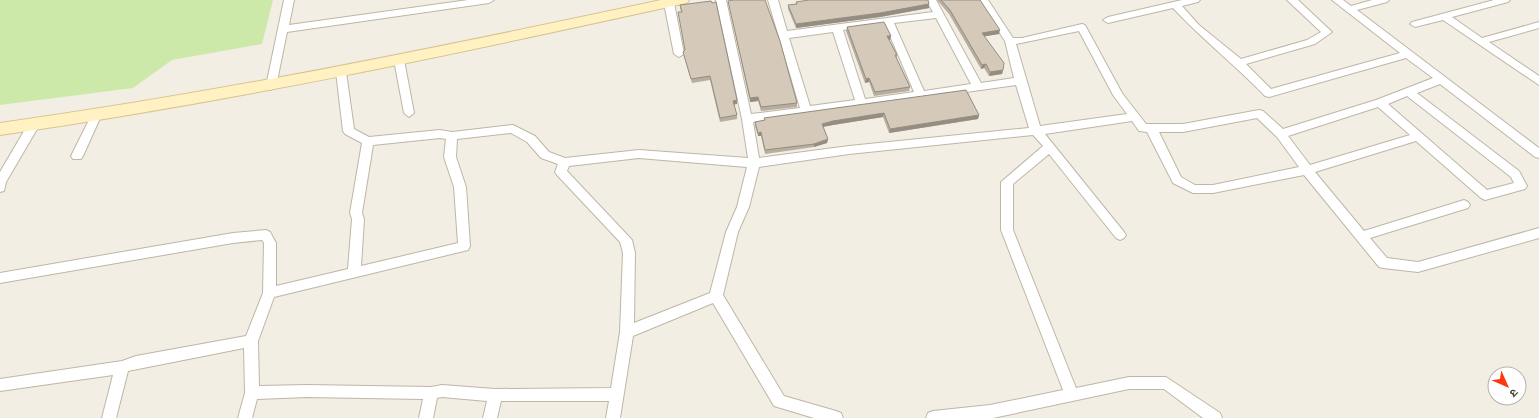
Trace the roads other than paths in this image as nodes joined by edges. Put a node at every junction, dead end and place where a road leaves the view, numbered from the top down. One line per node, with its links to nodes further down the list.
1 (289, 0): 24 (street)
2 (489, 0): 14 (street)
3 (637, 0): 34 (street)
4 (721, 0): 47 (street)
5 (773, 0): 25 (street)
6 (930, 0): 17 (street)
7 (983, 0): 26 (street)
8 (1195, 0): 15 (street)
9 (1292, 0): 31 (street)
10 (1337, 0): 16 (street)
11 (1384, 0): 16 (street)
12 (1505, 0): 18 (street)
13 (676, 1): 28 (street); 30 (street)
14 (425, 5): 24 (street)
15 (1176, 5): 19 (street); 31 (street)
16 (1349, 9): 29 (street)
17 (938, 14): 20 (street); 37 (street)
18 (1444, 16): 21 (street); 27 (street)
19 (1108, 20)
20 (888, 21): 23 (street); 39 (street)
21 (1415, 24)
22 (1539, 25): 27 (street)
23 (837, 28): 25 (street); 41 (street)
24 (283, 29): 34 (street)
25 (784, 35): 42 (street)
26 (1010, 41): 35 (street); 46 (street)
27 (1482, 41): 36 (street)
28 (679, 54)
29 (1408, 54): 31 (street); 33 (street)
30 (400, 60): 32 (street); 43 (street)
31 (1239, 63)
32 (341, 72): 34 (street); 55 (street)
33 (1441, 79): 38 (street); 57 (street)
34 (272, 80): 44 (street); 45 (street)
35 (1020, 81): 37 (street); 51 (street)
36 (1539, 81)
37 (978, 87): 39 (street)
38 (1408, 92): 40 (street); 54 (street)
39 (921, 95): 41 (street)
40 (1380, 102): 52 (street); 54 (street)
41 (861, 103): 42 (street)
42 (806, 111): 47 (street)
43 (409, 113)
44 (0, 116)
45 (96, 116): 48 (street); 58 (street)
46 (1135, 117): 49 (street); 51 (street)
47 (747, 119): 60 (street)
48 (34, 124): 50 (street); 62 (street)
49 (1151, 128): 52 (street); 61 (street)
50 (0, 129)
51 (1036, 131): 56 (street); 60 (street)
52 (1281, 134): 61 (street)
53 (452, 136): 55 (street); 59 (street); 67 (street)
54 (1417, 137): 61 (street)
55 (368, 141): 67 (street)
56 (1050, 147): 65 (street); 78 (street)
57 (1539, 154)
58 (77, 156)
59 (564, 162): 60 (street); 71 (street)
60 (754, 163): 70 (street)
61 (1307, 170): 66 (street)
62 (0, 188)
63 (1464, 205): 66 (street)
64 (1539, 233): 66 (street)
65 (1120, 235)
66 (1362, 236)
67 (354, 272): 69 (street)
68 (0, 278): 69 (street)
69 (269, 293): 72 (street)
70 (716, 296): 71 (street); 85 (street)
71 (627, 332): 77 (street)
72 (252, 341): 73 (street); 75 (street)
73 (122, 367): 74 (street); 80 (street)
74 (0, 385)
75 (252, 393): 76 (street); 81 (street)
76 (431, 393): 79 (street); 82 (street)
77 (617, 394): 79 (street); 84 (street)
78 (1072, 395): 86 (street); 87 (street)
79 (496, 396): 83 (street)
80 (109, 418)
81 (245, 418)
82 (426, 418)
83 (490, 418)
84 (613, 418)
85 (836, 418)
86 (933, 418)
87 (1215, 418)

